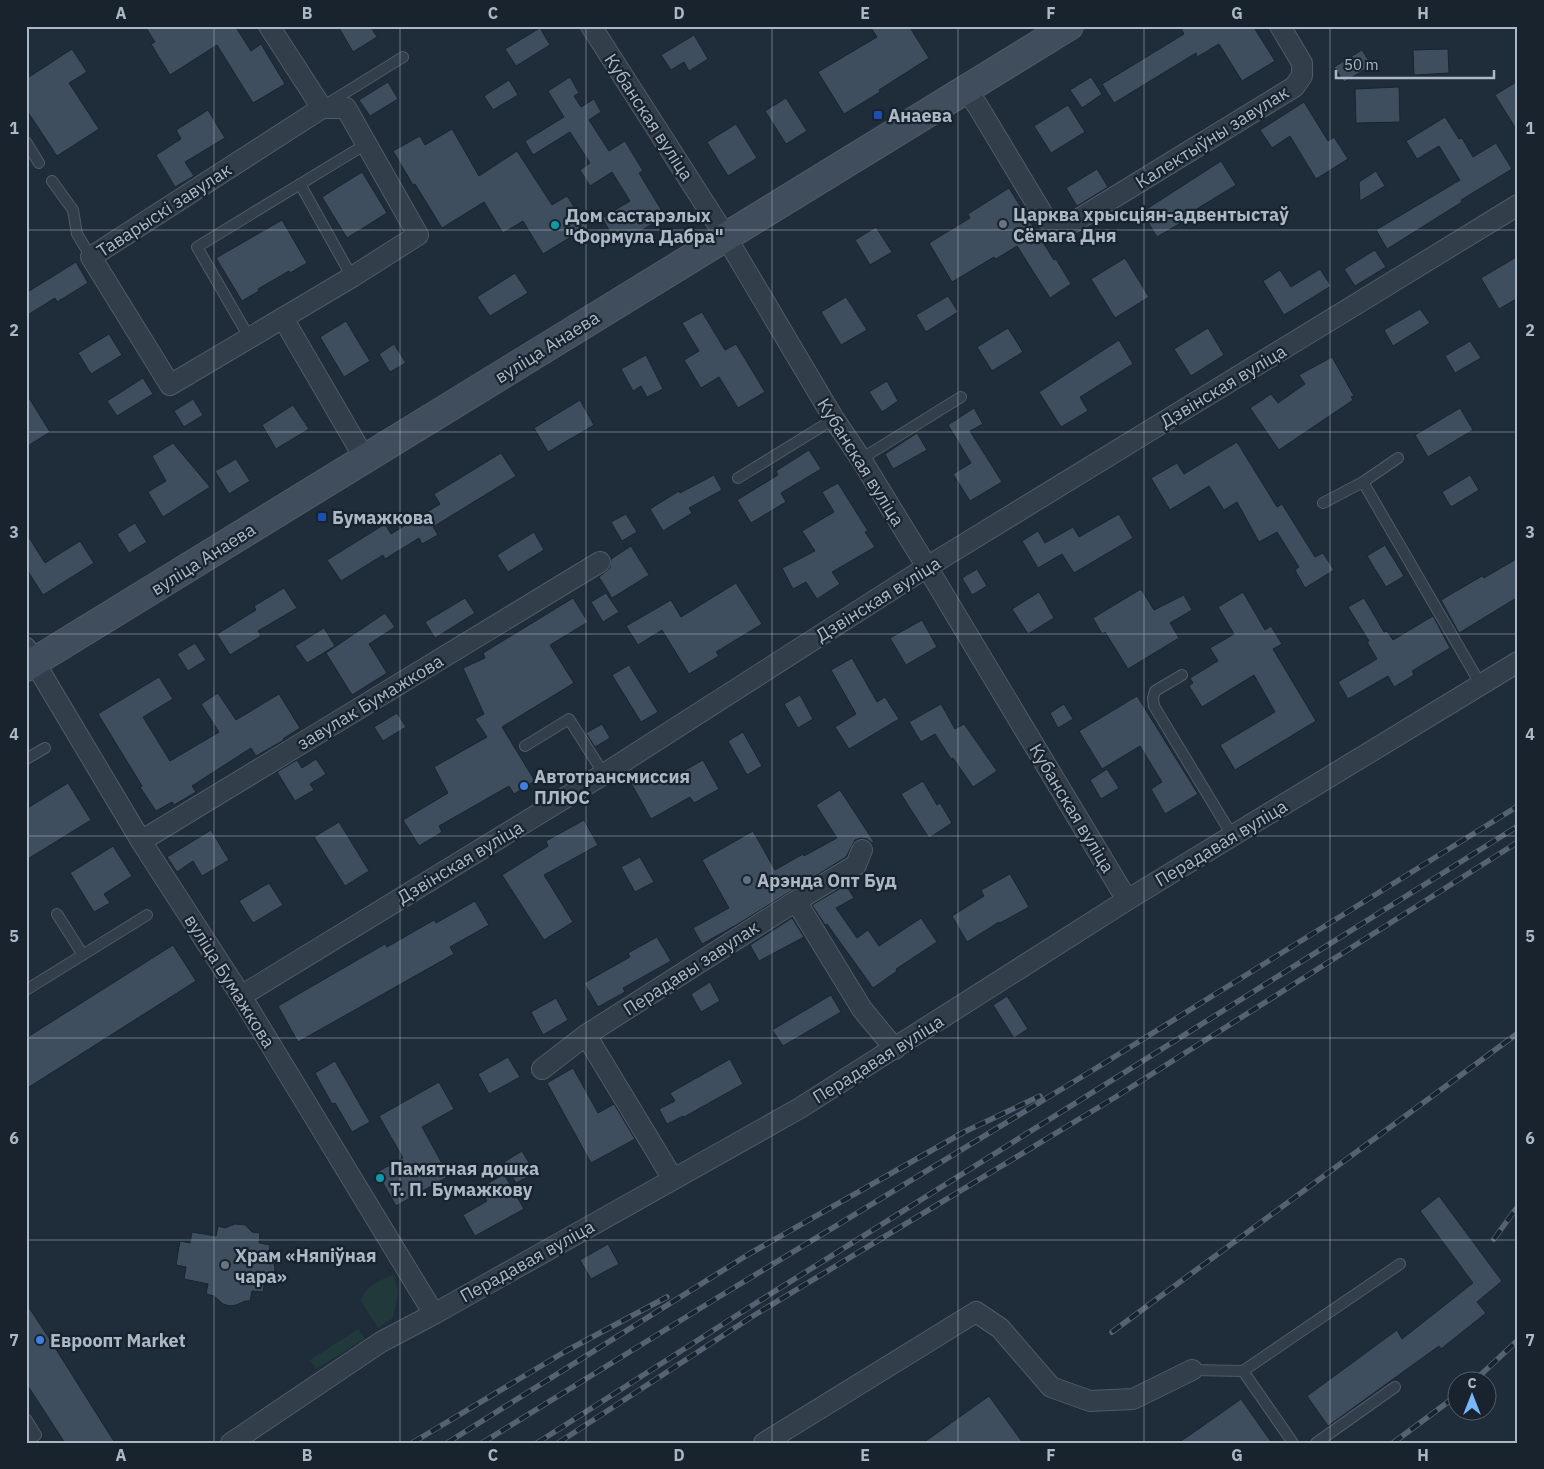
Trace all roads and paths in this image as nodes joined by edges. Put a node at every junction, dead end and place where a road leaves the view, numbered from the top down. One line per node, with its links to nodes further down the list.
1 (269, 26): 7 (street)
2 (591, 26): 14 (street, Кубанская вуліца)
3 (1069, 26): 6 (street, вуліца Анаева)
4 (1280, 26): 6 (street, Калектыўны завулак)
5 (403, 57): 7 (lane)
6 (966, 89): 14 (street, вуліца Анаева)
7 (322, 108): 9 (street, Таварыскі завулак); 15 (street, Таварыскі завулак)
8 (26, 142): 10 (lane)
9 (366, 144): 12 (lane); 16 (street, Таварыскі завулак)
10 (39, 163)
11 (52, 181): 15 (lane)
12 (300, 184): 16 (lane); 18 (lane)
13 (1518, 205): 28 (street, Дзвінская вуліца)
14 (726, 237): 20 (street, Кубанская вуліца); 22 (street, вуліца Анаева)
15 (91, 257): 18 (street, Таварыскі завулак)
16 (352, 277): 17 (street, Таварыскі завулак)
17 (283, 318): 18 (street, Таварыскі завулак); 22 (street)
18 (249, 338)
19 (960, 397): 23 (lane)
20 (834, 419): 23 (street, Кубанская вуліца); 24 (lane)
21 (1398, 458): 25 (lane)
22 (365, 459): 29 (street, вуліца Анаева)
23 (860, 459): 28 (street, Кубанская вуліца)
24 (738, 478)
25 (1363, 482): 26 (lane); 32 (lane)
26 (1323, 503)
27 (600, 562): 38 (street, завулак Бумажкова)
28 (927, 567): 36 (street, Дзвінская вуліца); 40 (street, Кубанская вуліца)
29 (29, 659): 38 (street, вуліца Бумажкова)
30 (1518, 662): 32 (street, Перадавая вуліца)
31 (1182, 675): 37 (lane)
32 (1481, 685): 37 (street, Перадавая вуліца)
33 (525, 746): 36 (lane)
34 (45, 748): 35 (lane)
35 (26, 759)
36 (604, 774): 46 (street, Дзвінская вуліца)
37 (1232, 835): 40 (street, Перадавая вуліца)
38 (141, 842): 46 (street, вуліца Бумажкова)
39 (862, 850): 41 (street, Перадавы завулак)
40 (1127, 900): 48 (street, Перадавая вуліца)
41 (796, 901): 47 (street, Перадавы завулак); 48 (street)
42 (57, 914): 44 (lane)
43 (147, 915): 44 (lane)
44 (83, 955): 45 (lane)
45 (26, 990)
46 (242, 996): 52 (street, вуліца Бумажкова)
47 (586, 1035): 49 (street, Перадавы завулак); 50 (street)
48 (895, 1048): 50 (street, Перадавая вуліца)
49 (542, 1069)
50 (673, 1179): 52 (street, Перадавая вуліца)
51 (1400, 1264): 54 (lane)
52 (434, 1314): 58 (street, Перадавая вуліца)
53 (1192, 1370): 54 (lane); 59 (street)
54 (1243, 1371): 60 (lane)
55 (1395, 1387): 61 (lane)
56 (26, 1419): 57 (lane)
57 (26, 1441)
58 (231, 1443)
59 (764, 1443)
60 (1293, 1443)
61 (1316, 1443)

